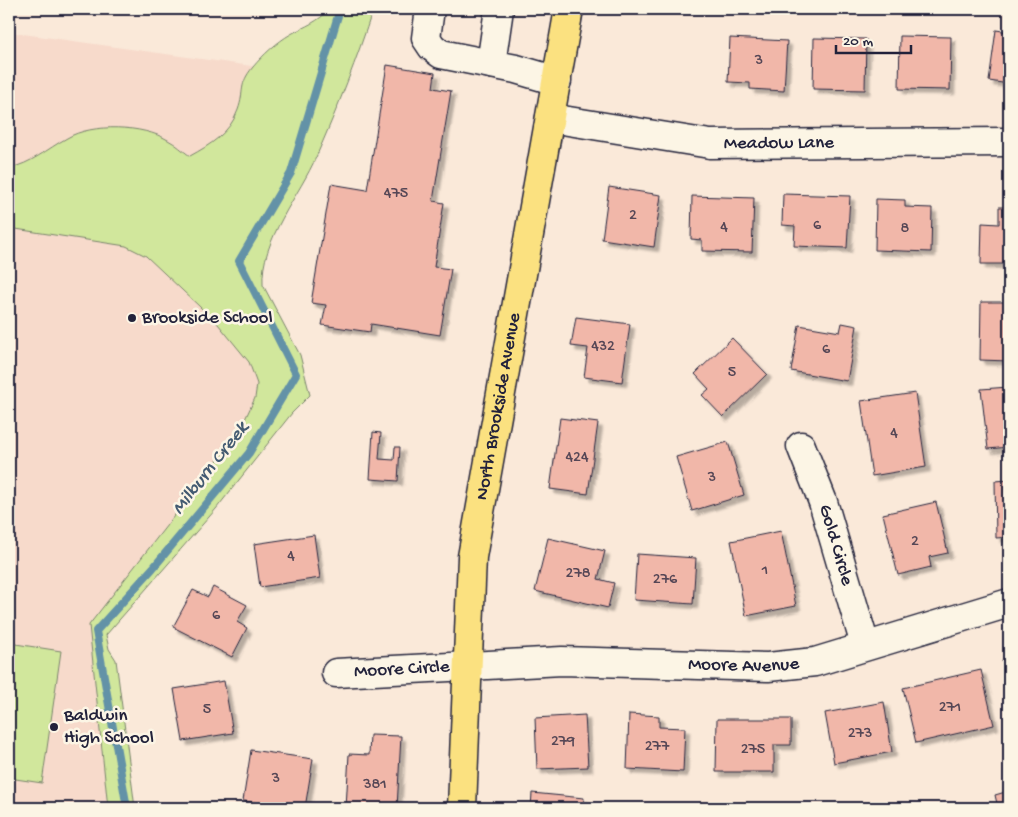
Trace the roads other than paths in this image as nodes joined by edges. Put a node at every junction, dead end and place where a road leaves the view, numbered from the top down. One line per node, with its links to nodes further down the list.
1 (430, 9): 4 (street)
2 (499, 9): 4 (street)
3 (569, 9): 5 (main road, North Brookside Avenue)
4 (490, 64): 5 (street)
5 (557, 80): 6 (main road, North Brookside Avenue)
6 (550, 118): 7 (street, Meadow Lane); 11 (main road, North Brookside Avenue)
7 (1009, 142)
8 (801, 446): 10 (street, Gold Circle)
9 (1009, 603): 10 (street, Moore Avenue)
10 (864, 646): 11 (street, Moore Avenue)
11 (468, 664): 12 (street, Moore Circle); 13 (main road, North Brookside Avenue)
12 (336, 673)
13 (462, 808)

